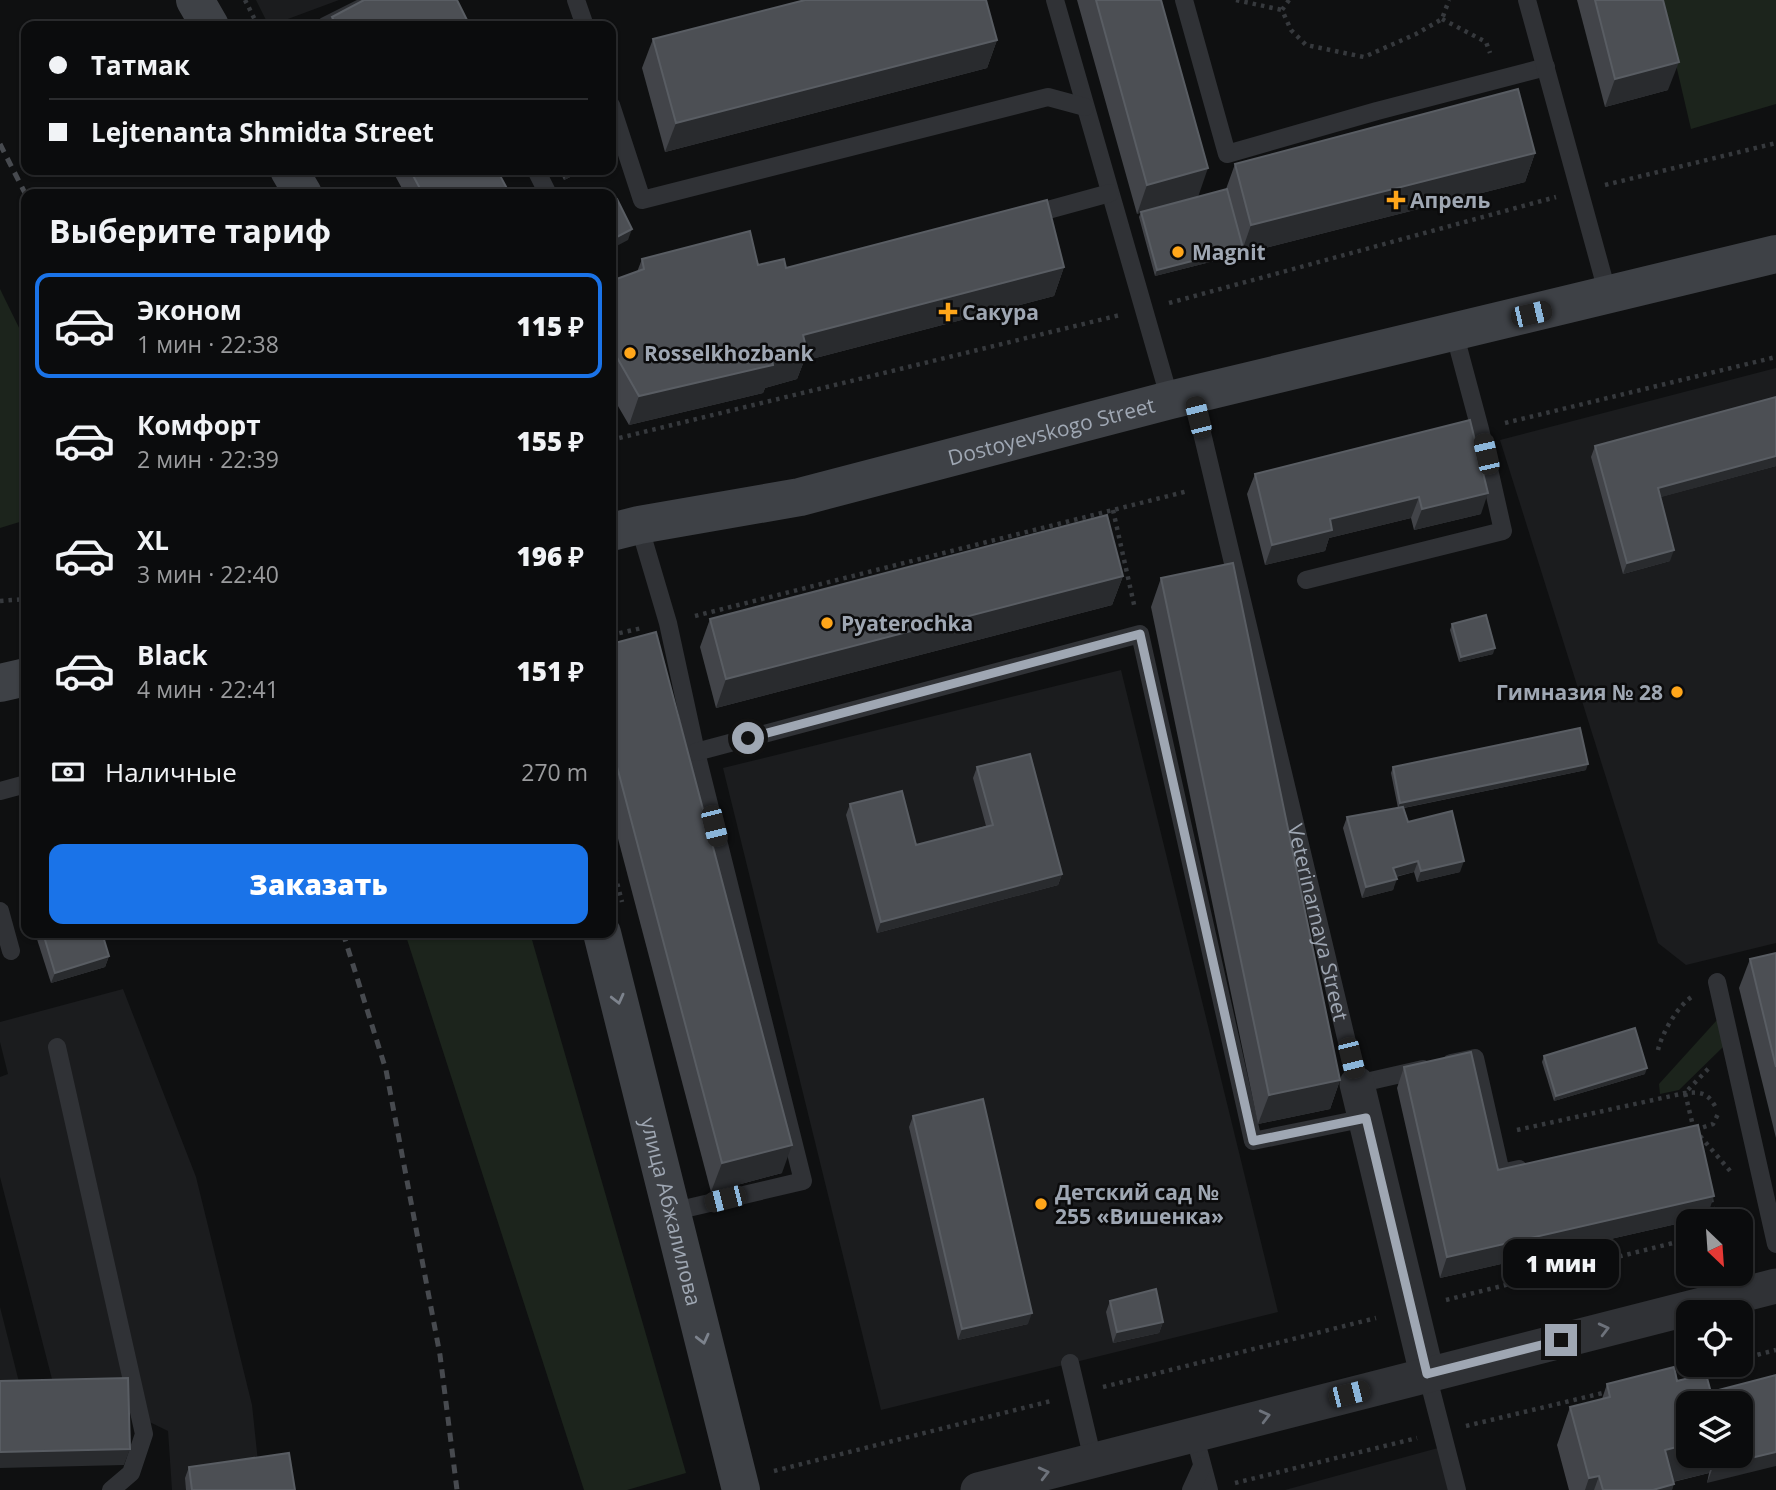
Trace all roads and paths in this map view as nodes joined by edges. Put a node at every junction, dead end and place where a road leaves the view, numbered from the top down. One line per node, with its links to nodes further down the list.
1 (195, 0): 13 (main road)
2 (245, 0): 14 (path)
3 (377, 0): 15 (lane)
4 (576, 0): 16 (lane)
5 (1055, 0): 19 (lane, Veterinarnaya Street)
6 (1184, 0): 18 (lane)
7 (1236, 0): 11 (path)
8 (1289, 0): 11 (path)
9 (1449, 0): 12 (path)
10 (1527, 0): 17 (lane)
11 (1283, 10): 12 (path)
12 (1442, 19): 18 (path)
13 (207, 21)
14 (256, 21)
15 (335, 21)
16 (583, 21)
17 (1546, 67): 18 (lane); 22 (lane)
18 (1499, 79)
19 (1085, 107): 20 (lane); 23 (lane, Veterinarnaya Street)
20 (616, 120)
21 (1776, 143): 22 (path)
22 (1580, 191): 26 (lane); 27 (path)
23 (1111, 193): 24 (lane); 27 (lane, Veterinarnaya Street)
24 (1002, 222)
25 (1776, 254): 26 (main road, Dostoyevskogo Street)
26 (1608, 295): 28 (main road, Dostoyevskogo Street)
27 (1144, 309): 29 (lane, Veterinarnaya Street); 30 (path)
28 (1454, 332): 29 (main road, Dostoyevskogo Street); 33 (lane)
29 (1182, 397): 32 (main road, Dostoyevskogo Street); 49 (lane, Veterinarnaya Street)
30 (616, 439)
31 (1113, 510): 36 (path)
32 (625, 528): 39 (lane)
33 (1306, 580)
34 (21, 599): 35 (path)
35 (0, 601)
36 (1140, 634): 39 (lane); 51 (lane)
37 (21, 678): 38 (main road)
38 (0, 683)
39 (696, 752): 58 (lane)
40 (21, 785): 41 (lane)
41 (0, 791)
42 (0, 911): 44 (lane)
43 (603, 938): 58 (main road, улица Абжалилова, one-way to 58)
44 (11, 951)
45 (1717, 982): 46 (lane); 48 (path)
46 (1731, 1045): 50 (path); 60 (lane)
47 (57, 1046): 71 (lane)
48 (1658, 1050)
49 (1357, 1084): 51 (street, Veterinarnaya Street); 53 (lane)
50 (1685, 1093): 52 (path); 52 (path); 53 (path)
51 (1366, 1118): 62 (street, Veterinarnaya Street)
52 (1695, 1130): 54 (path)
53 (1493, 1136): 55 (lane)
54 (1698, 1143)
55 (1540, 1164)
56 (1710, 1195): 57 (path)
57 (1713, 1209)
58 (671, 1212): 70 (main road, улица Абжалилова, one-way to 70)
59 (1676, 1241): 62 (path)
60 (1776, 1244)
61 (1776, 1286): 66 (street, one-way to 61)
62 (1411, 1309): 66 (street, Veterinarnaya Street); 67 (path)
63 (1776, 1350): 64 (path)
64 (1753, 1356)
65 (1070, 1363): 67 (lane)
66 (1427, 1374): 68 (street, one-way to 66); 75 (lane, Veterinarnaya Street)
67 (1077, 1394): 69 (lane); 70 (path)
68 (1198, 1450): 69 (street); 73 (lane); 74 (lane)
69 (1093, 1460): 72 (street, one-way to 69)
70 (754, 1481)
71 (111, 1490)
72 (978, 1490)
73 (1191, 1490)
74 (1209, 1490)
75 (1457, 1490)

